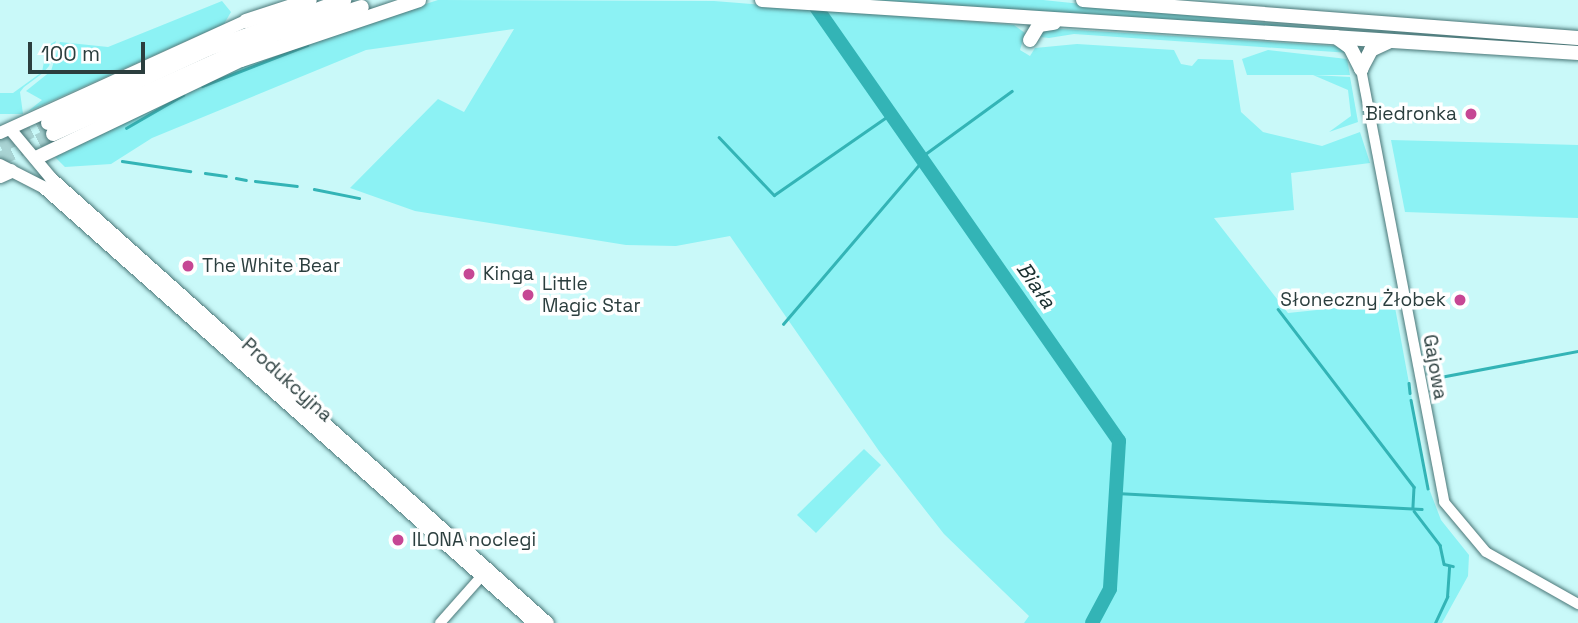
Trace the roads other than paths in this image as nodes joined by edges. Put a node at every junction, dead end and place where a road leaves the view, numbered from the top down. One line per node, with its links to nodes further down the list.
1 (310, 0): 9 (highway)
2 (344, 0): 3 (highway)
3 (388, 0)
4 (419, 0): 16 (highway)
5 (762, 0): 7 (highway)
6 (1083, 0): 11 (highway)
7 (999, 16): 8 (highway); 8 (highway)
8 (1070, 20): 10 (highway)
9 (246, 21): 15 (main road)
10 (1334, 37): 12 (highway); 14 (highway)
11 (1578, 38)
12 (1393, 40): 13 (highway); 14 (highway)
13 (1578, 52)
14 (1361, 69): 20 (street, Gajowa)
15 (3, 129): 16 (main road, Produkcyjna)
16 (36, 158): 17 (main road); 18 (main road, Produkcyjna)
17 (4, 171): 18 (main road, Produkcyjna)
18 (155, 280): 19 (main road, Produkcyjna)
19 (483, 574): 21 (street); 22 (main road, Produkcyjna); 23 (main road, Produkcyjna)
20 (1578, 604)
21 (440, 623)
22 (534, 623)
23 (548, 623)

